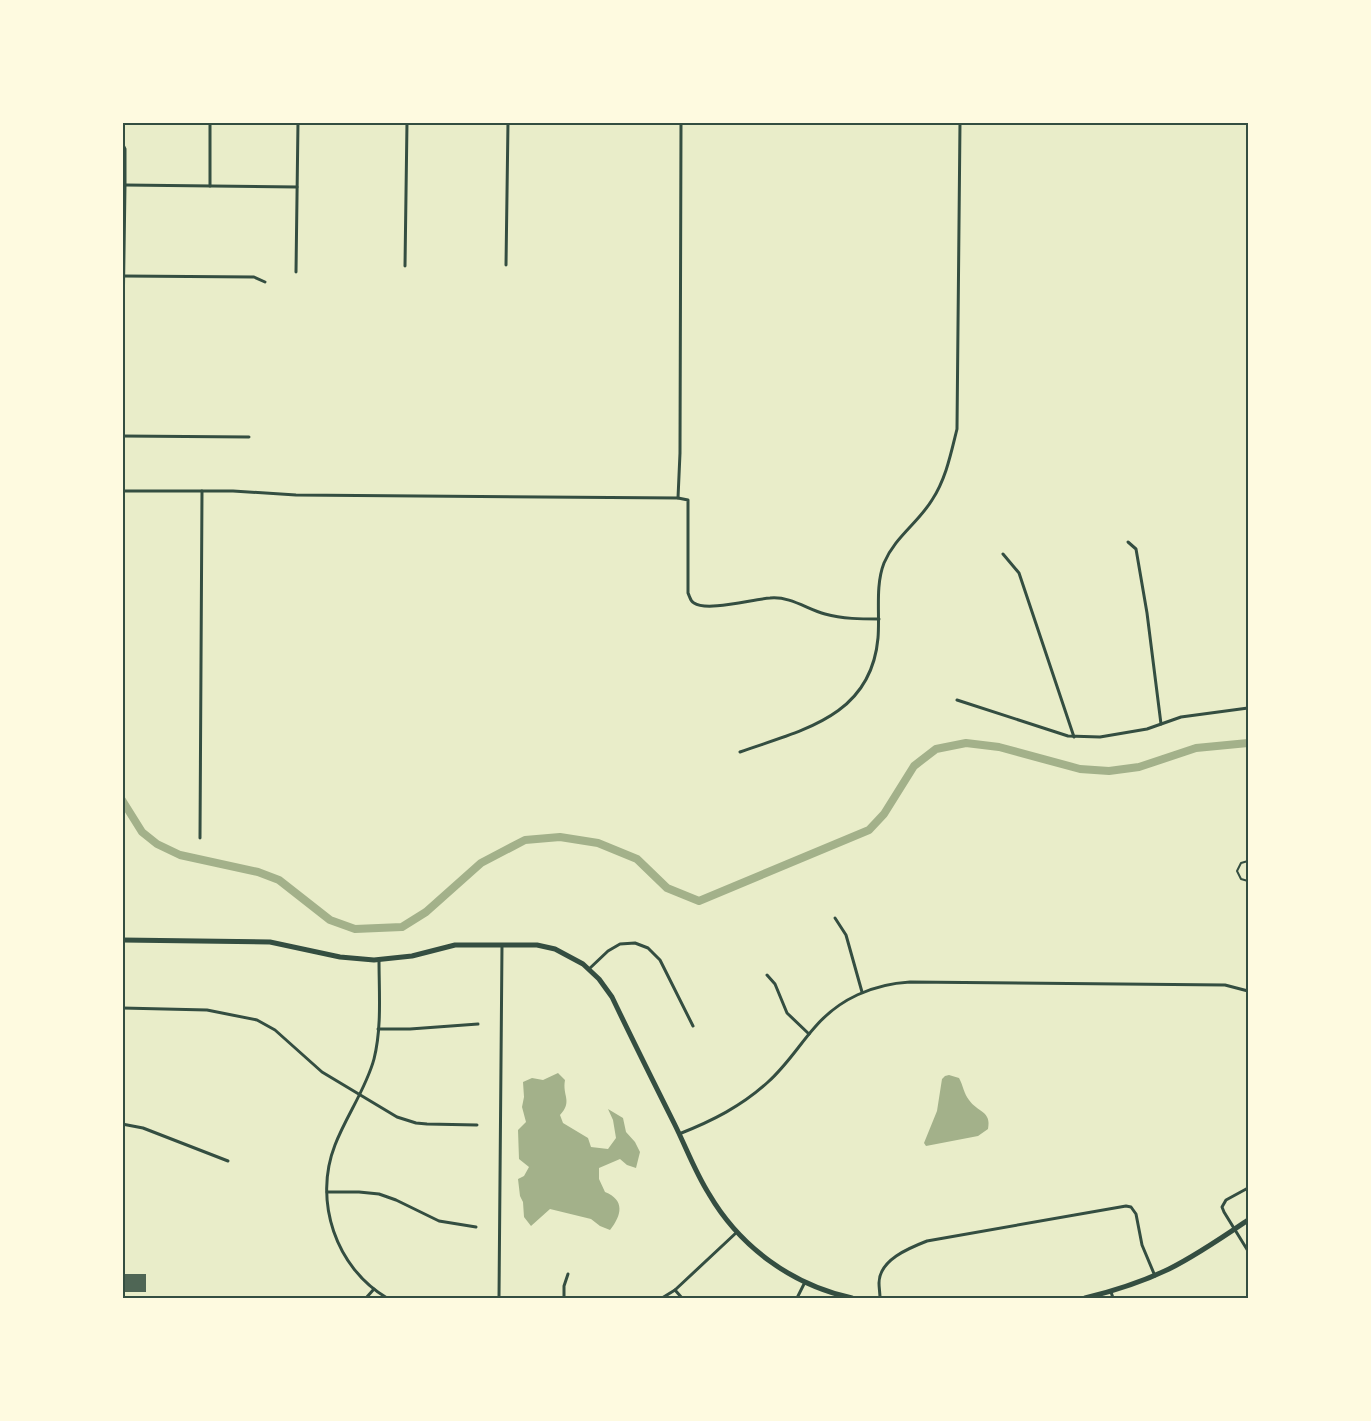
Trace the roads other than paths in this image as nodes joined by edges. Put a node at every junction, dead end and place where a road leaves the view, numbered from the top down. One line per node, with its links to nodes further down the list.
1 (210, 122): 9 (street)
2 (298, 122): 10 (street)
3 (407, 122): 12 (street)
4 (508, 122): 11 (street)
5 (681, 122): 21 (street)
6 (960, 122): 26 (street)
7 (122, 142): 8 (street)
8 (125, 184): 9 (street); 14 (street)
9 (210, 186): 10 (street)
10 (297, 187): 13 (street)
11 (506, 265)
12 (405, 266)
13 (296, 272)
14 (124, 276): 15 (street); 16 (street)
15 (265, 282)
16 (122, 386)
17 (122, 436): 18 (street)
18 (249, 437)
19 (122, 491): 20 (street)
20 (202, 491): 21 (street); 32 (street)
21 (678, 498): 26 (street)
22 (124, 537): 25 (street)
23 (1128, 542): 29 (street)
24 (1003, 554): 30 (street)
25 (122, 563)
26 (879, 619): 31 (street)
27 (957, 700): 30 (street)
28 (1248, 708): 29 (street)
29 (1161, 724): 30 (street)
30 (1074, 736)
31 (740, 752)
32 (200, 838)
33 (1248, 861): 34 (lane)
34 (1248, 881)
35 (835, 918): 42 (street)
36 (122, 940): 38 (main road)
37 (502, 944): 38 (main road); 39 (main road); 68 (street)
38 (379, 960): 46 (street)
39 (589, 969): 45 (street); 51 (main road)
40 (768, 975): 47 (street)
41 (1248, 991): 42 (street)
42 (862, 992): 47 (street)
43 (122, 1008): 48 (street)
44 (478, 1024): 46 (street)
45 (694, 1026)
46 (378, 1029): 48 (street)
47 (809, 1034): 51 (street)
48 (360, 1095): 50 (street); 54 (street)
49 (122, 1124): 52 (street)
50 (477, 1125)
51 (679, 1134): 58 (main road)
52 (228, 1161)
53 (1248, 1188): 57 (street)
54 (327, 1192): 56 (street); 63 (street)
55 (1248, 1220): 57 (main road)
56 (476, 1227)
57 (1234, 1229): 59 (street); 61 (main road)
58 (737, 1232): 62 (main road); 64 (street)
59 (1248, 1251)
60 (568, 1274): 69 (street)
61 (1154, 1276): 65 (main road); 74 (street)
62 (805, 1282): 72 (street); 73 (main road)
63 (374, 1289): 66 (street); 67 (street)
64 (675, 1290): 70 (street); 71 (street)
65 (1111, 1292): 75 (main road); 76 (street)
66 (366, 1298)
67 (387, 1298)
68 (499, 1298)
69 (564, 1298)
70 (662, 1298)
71 (682, 1298)
72 (797, 1298)
73 (852, 1298)
74 (880, 1298)
75 (1085, 1298)
76 (1112, 1298)

